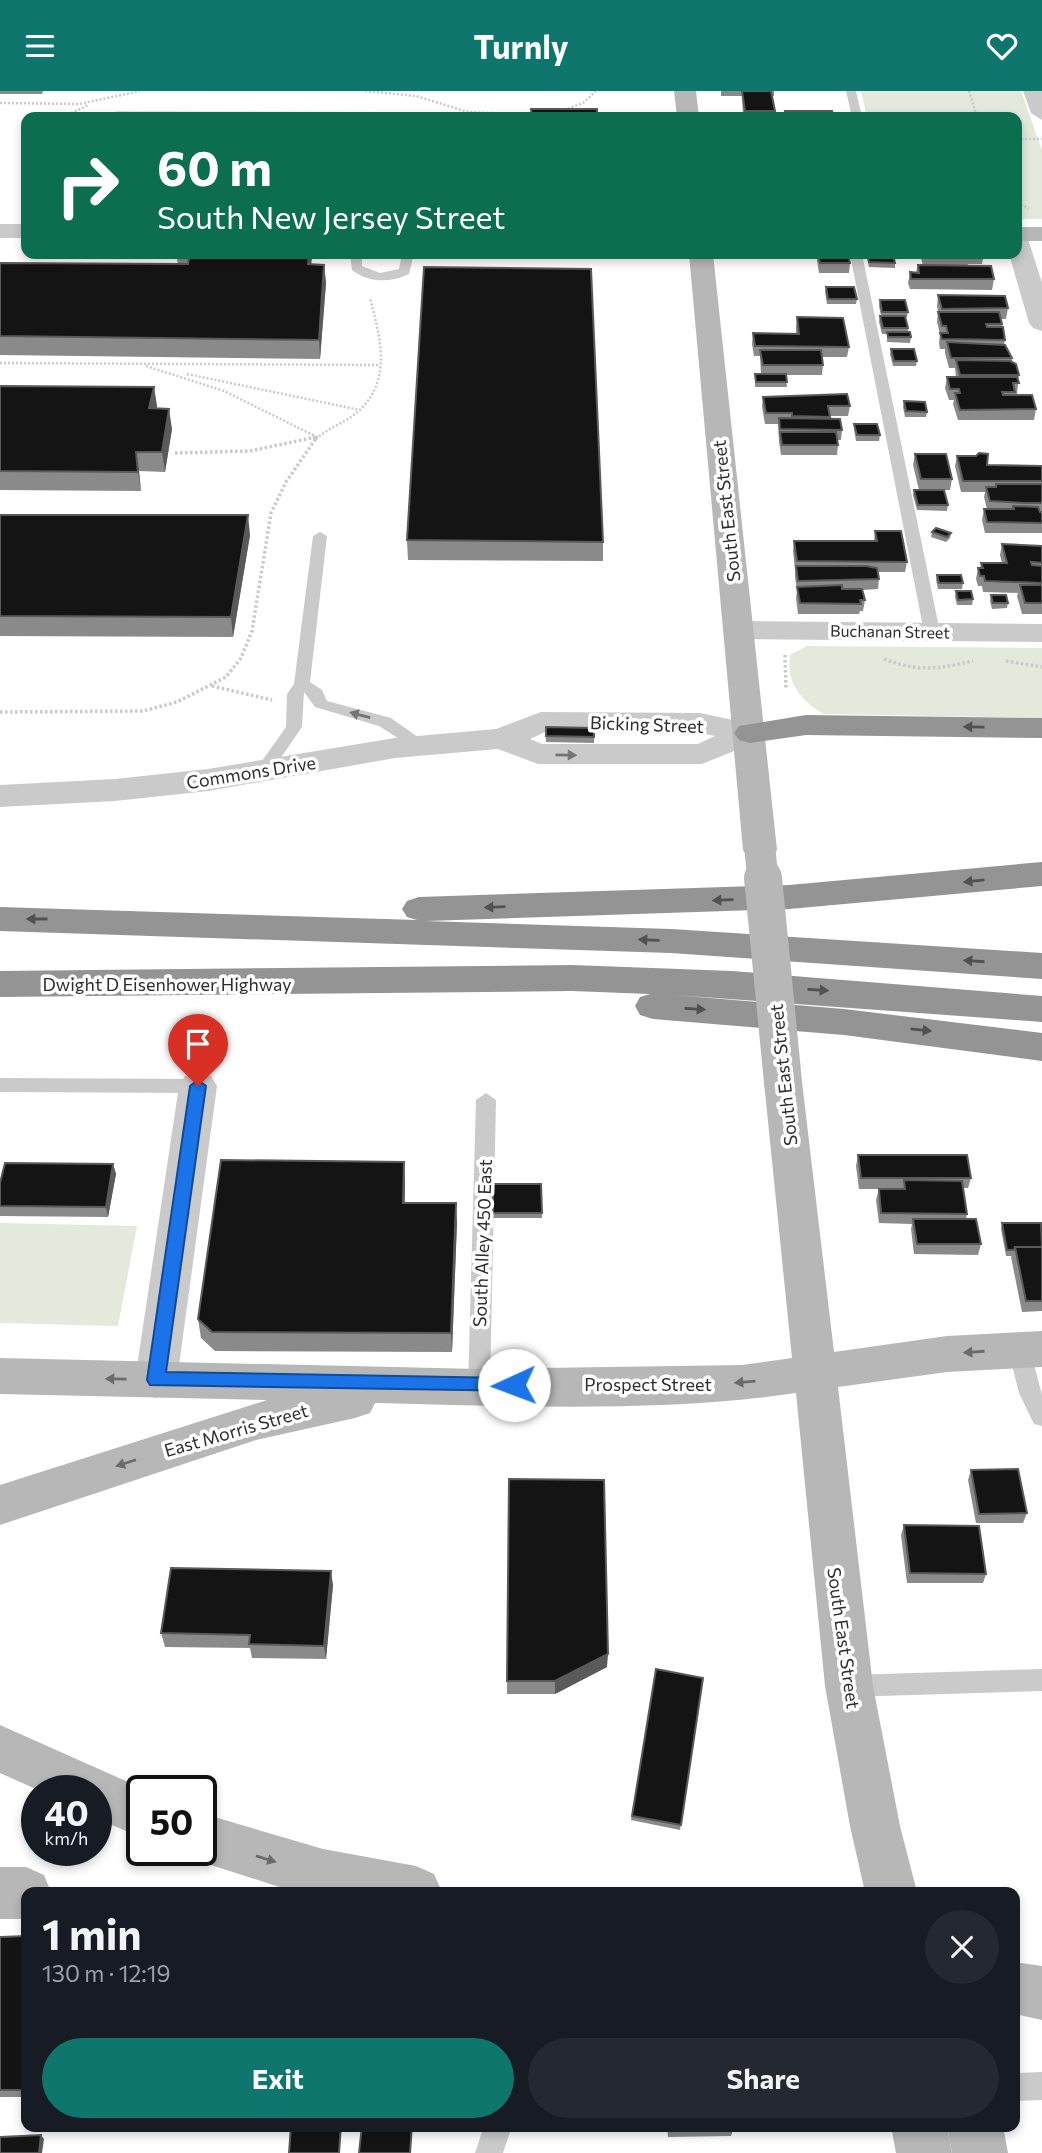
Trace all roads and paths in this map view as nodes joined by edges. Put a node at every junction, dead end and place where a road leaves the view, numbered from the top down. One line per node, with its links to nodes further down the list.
1 (138, 91): 8 (path)
2 (365, 91): 11 (path)
3 (596, 91): 12 (path)
4 (685, 91): 13 (main road)
5 (851, 91): 14 (lane)
6 (969, 91): 15 (path)
7 (1034, 91): 16 (street)
8 (96, 101): 9 (path); 10 (path)
9 (0, 103)
10 (74, 112)
11 (468, 112)
12 (558, 112)
13 (687, 112)
14 (856, 112)
15 (975, 112)
16 (1042, 113)
17 (1022, 139): 18 (path)
18 (1042, 139)
19 (0, 231): 20 (street)
20 (21, 231)
21 (1022, 234): 22 (main road)
22 (1042, 234)
23 (1022, 258): 29 (street)
24 (356, 259): 25 (lane)
25 (407, 259)
26 (701, 259): 37 (main road, South East Street)
27 (857, 259): 38 (lane)
28 (363, 292): 32 (path)
29 (1042, 322)
30 (0, 363): 31 (path)
31 (139, 364): 32 (path); 33 (path); 34 (path)
32 (378, 365): 33 (path)
33 (360, 410): 34 (path)
34 (317, 437): 35 (path); 45 (path)
35 (175, 453)
36 (320, 536): 44 (lane)
37 (738, 630): 38 (street, Buchanan Street); 49 (main road, South East Street)
38 (932, 632): 39 (street, Buchanan Street)
39 (1042, 633)
40 (873, 652): 41 (path)
41 (983, 658)
42 (998, 660): 43 (path)
43 (1042, 667)
44 (303, 684): 46 (lane); 51 (lane, one-way to 44)
45 (211, 686): 46 (path); 47 (path)
46 (294, 703): 52 (lane)
47 (0, 712)
48 (1042, 727): 49 (highway, one-way to 49)
49 (750, 733): 50 (street, Bicking Street); 66 (main road, South East Street, bridge)
50 (501, 739): 51 (street, Commons Drive)
51 (421, 745): 52 (street, Commons Drive)
52 (263, 771): 53 (street, Commons Drive)
53 (0, 796)
54 (1042, 874): 56 (highway, one-way to 56)
55 (0, 919): 56 (highway, one-way to 55)
56 (74, 919): 57 (highway, one-way to 56)
57 (1042, 966)
58 (333, 982): 59 (highway, Dwight D Eisenhower Highway); 60 (highway, one-way to 60); 61 (highway, one-way to 61)
59 (0, 985)
60 (1042, 1009)
61 (1042, 1047)
62 (0, 1086): 63 (lane)
63 (198, 1086): 68 (street)
64 (486, 1100): 69 (lane, South Alley 450 East)
65 (1030, 1349): 66 (main road, Prospect Street, one-way to 66); 70 (lane)
66 (813, 1374): 69 (main road, Prospect Street, one-way to 69); 73 (main road, South East Street)
67 (0, 1376): 68 (main road, Prospect Street, one-way to 67)
68 (156, 1380): 69 (main road, Prospect Street)
69 (479, 1387): 71 (main road, East Morris Street, one-way to 71)
70 (1042, 1417)
71 (0, 1505)
72 (1042, 1681): 73 (lane)
73 (849, 1686): 78 (main road, South East Street)
74 (0, 1748): 75 (main road)
75 (59, 1775)
76 (217, 1842): 77 (main road, one-way to 77)
77 (389, 1887)
78 (890, 1887)
79 (0, 1893): 80 (main road)
80 (21, 1893)
81 (1020, 1989): 82 (main road)
82 (1042, 1993)
83 (1042, 2085): 84 (lane)
84 (1020, 2087)
85 (496, 2132): 88 (lane)
86 (920, 2132): 89 (main road)
87 (976, 2132): 90 (main road)
88 (489, 2153)
89 (924, 2153)
90 (980, 2153)

